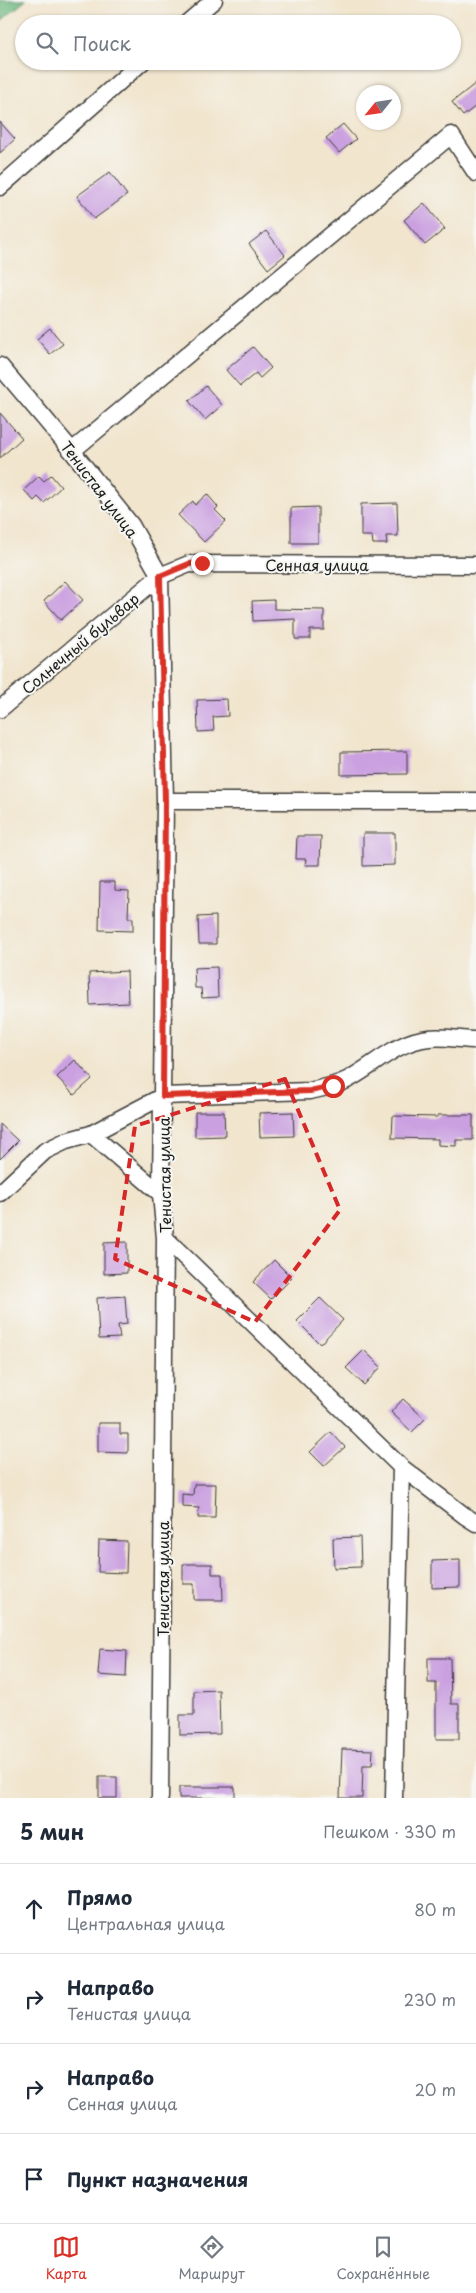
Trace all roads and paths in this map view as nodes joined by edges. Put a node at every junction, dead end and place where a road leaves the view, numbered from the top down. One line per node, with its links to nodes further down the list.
1 (214, 0): 2 (street)
2 (196, 15)
3 (133, 70): 5 (street)
4 (476, 173): 7 (street)
5 (0, 187)
6 (0, 366): 7 (street, Тенистая улица)
7 (72, 451): 9 (street, Тенистая улица)
8 (476, 565): 9 (street, Сенная улица)
9 (160, 576): 10 (street, Солнечный бульвар); 11 (street, Тенистая улица)
10 (0, 709)
11 (165, 801): 12 (street); 14 (street, Тенистая улица)
12 (476, 801)
13 (476, 1040): 14 (street)
14 (163, 1096): 15 (street); 17 (street, Тенистая улица)
15 (91, 1134): 16 (street); 17 (street)
16 (0, 1193)
17 (161, 1194): 18 (street, Тенистая улица)
18 (165, 1238): 19 (street); 21 (street, Тенистая улица)
19 (401, 1467): 20 (street); 22 (street)
20 (476, 1522)
21 (160, 1798)
22 (394, 1798)

